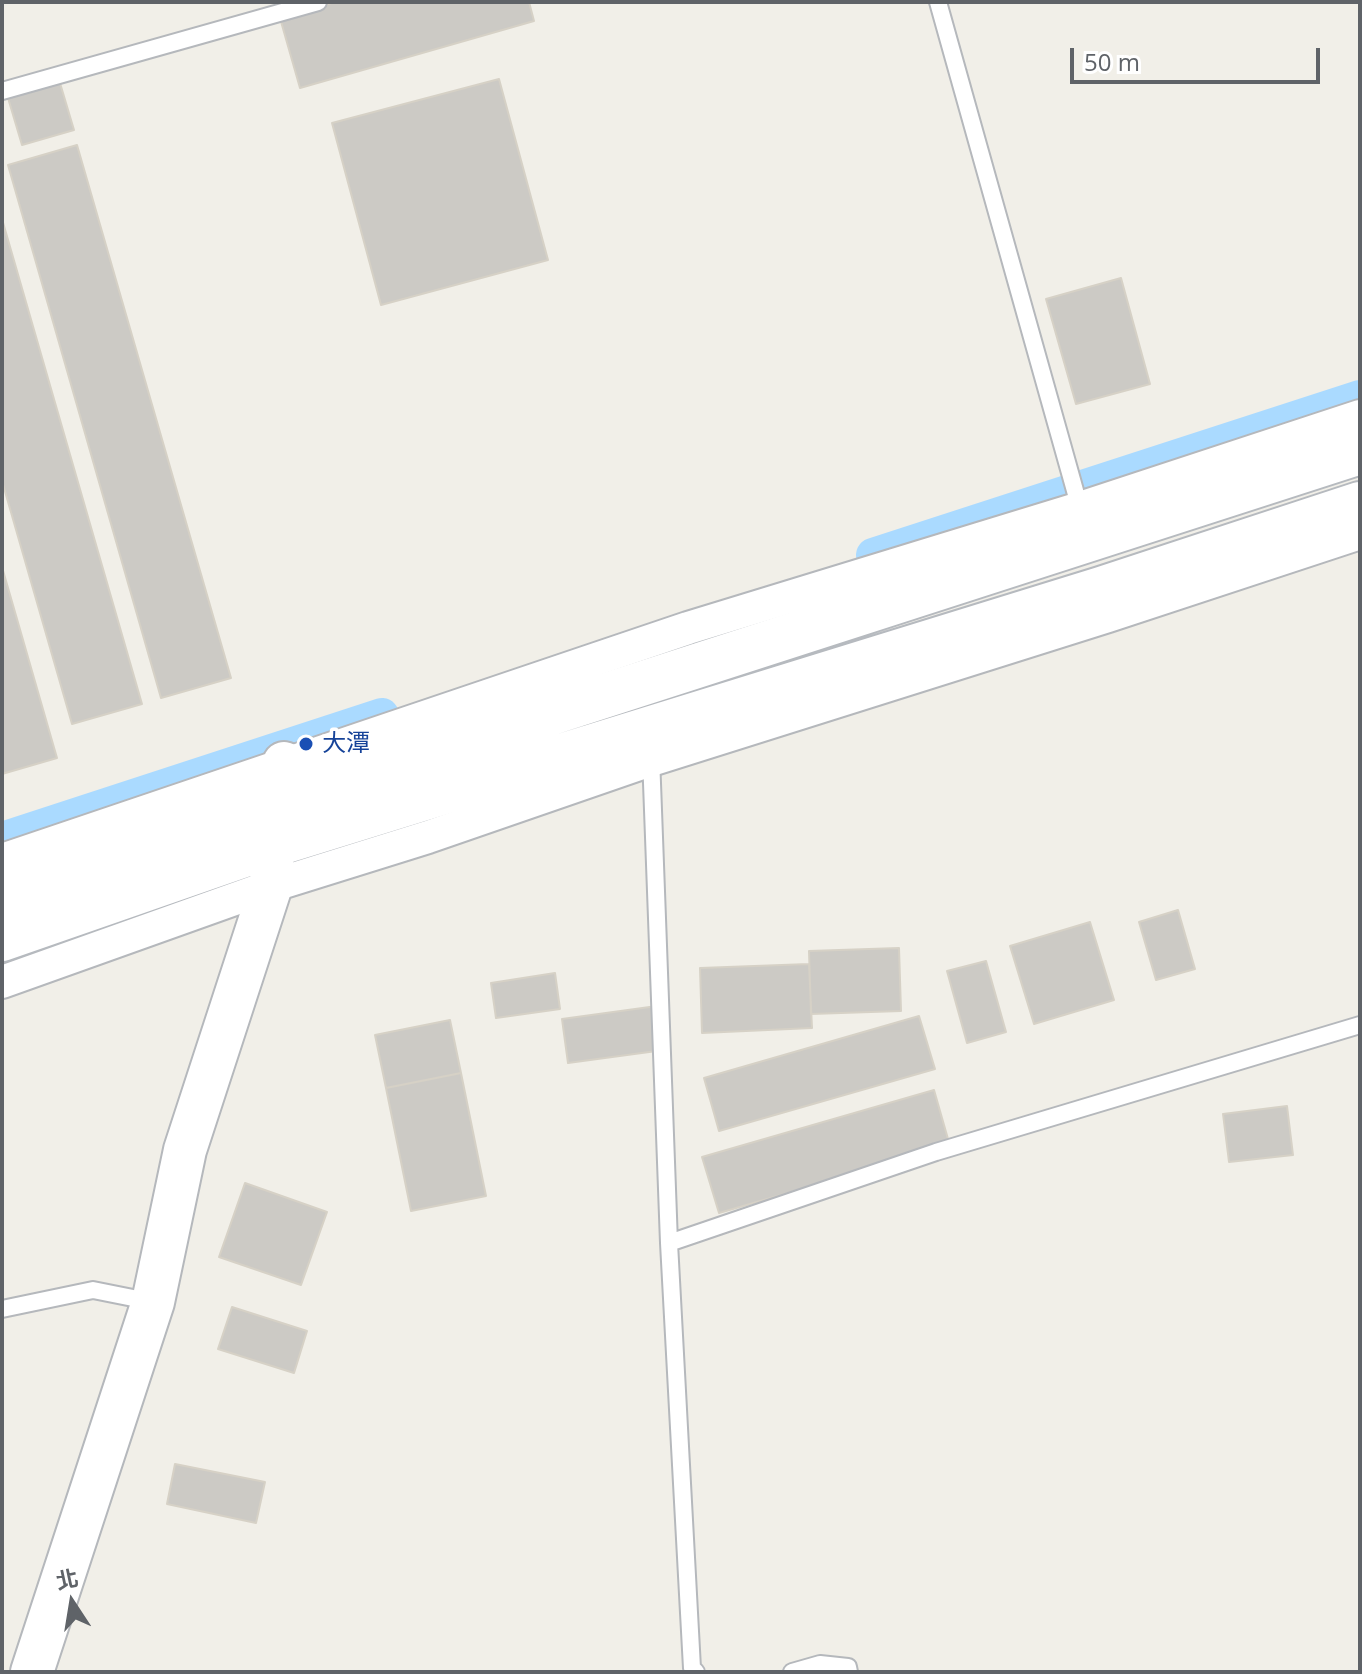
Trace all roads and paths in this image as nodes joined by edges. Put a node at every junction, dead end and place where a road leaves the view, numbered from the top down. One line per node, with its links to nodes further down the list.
1 (318, 2): 3 (lane)
2 (938, 2): 8 (lane)
3 (2, 91)
4 (1360, 416): 8 (street)
5 (1360, 452): 8 (main road)
6 (1360, 504): 8 (main road)
7 (1360, 533): 8 (street)
8 (1092, 553): 9 (main road); 9 (street); 10 (street)
9 (646, 717): 10 (main road); 12 (main road); 17 (lane)
10 (281, 782): 11 (street); 12 (street); 13 (main road)
11 (2, 860)
12 (272, 866): 14 (main road); 15 (street); 18 (street)
13 (2, 898)
14 (2, 939)
15 (2, 982)
16 (1360, 1025): 17 (lane)
17 (669, 1243): 21 (lane)
18 (153, 1302): 19 (lane); 20 (street)
19 (2, 1309)
20 (32, 1672)
21 (696, 1672)
22 (792, 1672): 23 (lane)
23 (849, 1672)

